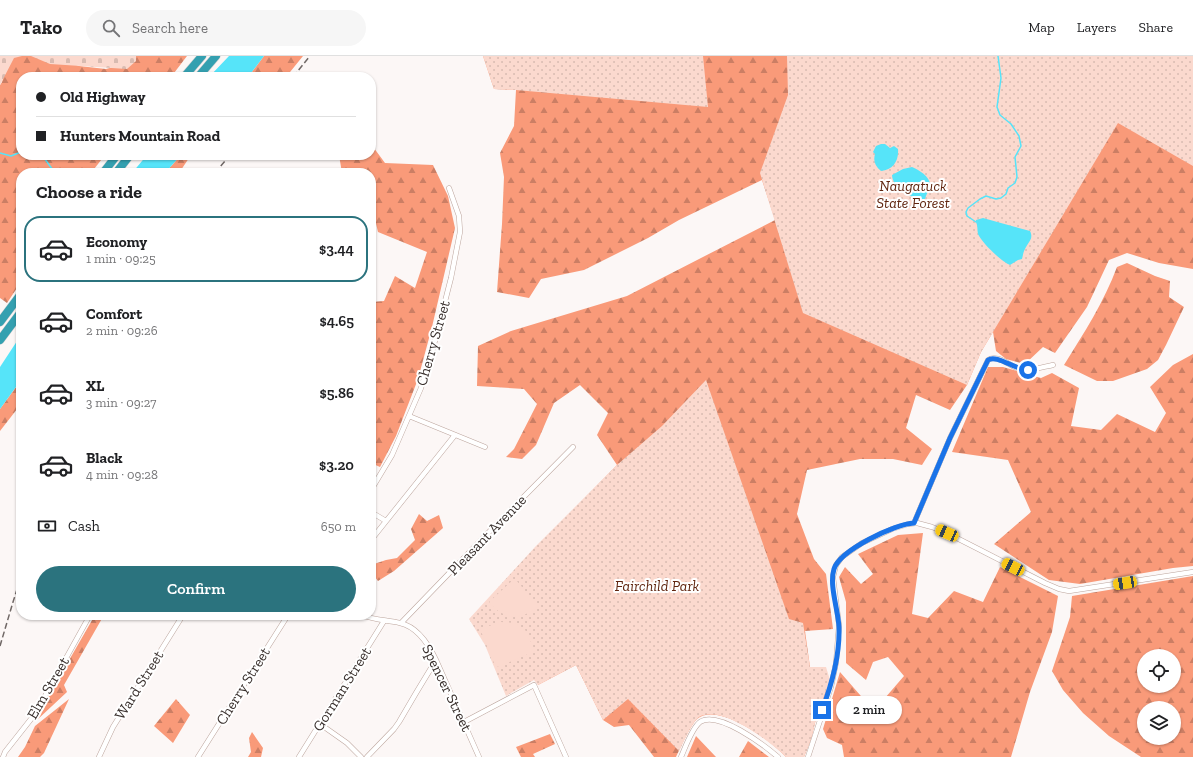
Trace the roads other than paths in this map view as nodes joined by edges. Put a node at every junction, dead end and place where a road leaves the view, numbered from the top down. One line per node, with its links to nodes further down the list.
1 (202, 56): 3 (highway)
2 (216, 56): 4 (highway)
3 (188, 72)
4 (202, 72)
5 (126, 160): 6 (highway)
6 (120, 168)
7 (449, 188): 13 (street, Cherry Street)
8 (16, 301): 10 (highway)
9 (16, 319): 11 (highway)
10 (0, 322)
11 (0, 340)
12 (1053, 365): 20 (street)
13 (409, 416): 14 (street); 17 (street, Cherry Street)
14 (455, 435): 15 (street); 19 (street)
15 (484, 447)
16 (573, 447): 28 (street, Pleasant Avenue)
17 (376, 482)
18 (376, 515): 19 (street)
19 (386, 521): 21 (street)
20 (914, 523): 22 (street); 42 (street)
21 (376, 534)
22 (1193, 572)
23 (87, 620): 32 (street, Elm Street)
24 (180, 620): 33 (street, Ward Street)
25 (285, 620): 34 (street, Cherry Street)
26 (376, 620): 27 (street, Spencer Street)
27 (384, 621): 28 (street, Spencer Street); 31 (street, Gorman Street)
28 (401, 623): 29 (street, Spencer Street)
29 (436, 660): 30 (street, Spencer Street); 37 (street)
30 (464, 722): 38 (street, Spencer Street); 39 (street)
31 (320, 724): 35 (street, Gorman Street); 36 (street)
32 (3, 757)
33 (99, 757)
34 (198, 757)
35 (299, 757)
36 (361, 757)
37 (367, 757)
38 (479, 757)
39 (566, 757)
40 (681, 757): 41 (street)
41 (778, 757)
42 (808, 757)

